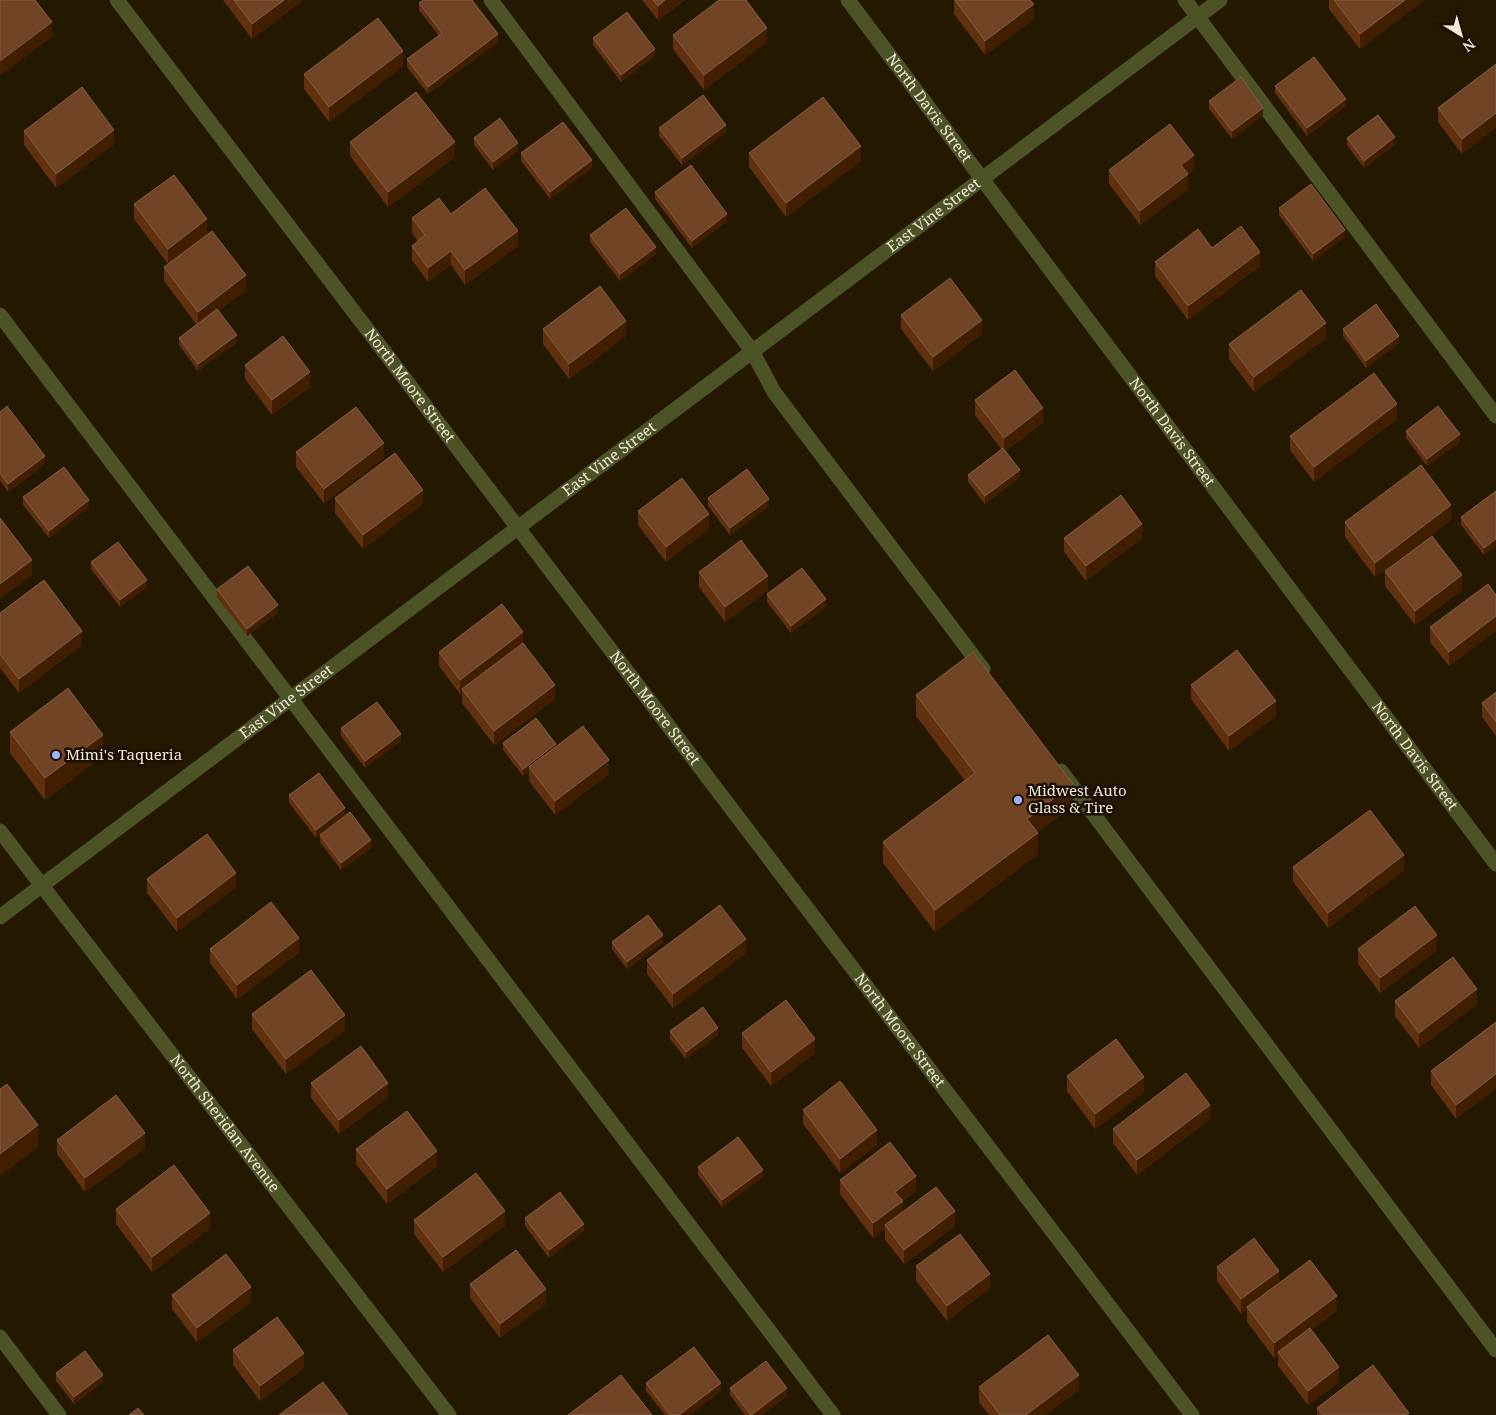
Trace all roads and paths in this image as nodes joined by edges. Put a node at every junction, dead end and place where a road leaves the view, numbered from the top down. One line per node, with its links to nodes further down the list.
1 (117, 0): 11 (street, North Moore Street)
2 (491, 0): 9 (street)
3 (848, 0): 7 (street, North Davis Street)
4 (1185, 0): 6 (street)
5 (1220, 0): 6 (street, East Vine Street)
6 (1198, 16): 7 (street, East Vine Street); 10 (street)
7 (982, 179): 9 (street, East Vine Street); 16 (street, North Davis Street)
8 (0, 315): 13 (street)
9 (752, 351): 11 (street, East Vine Street); 12 (street)
10 (1496, 416)
11 (518, 528): 13 (street, East Vine Street); 24 (street, North Moore Street)
12 (993, 681)
13 (291, 699): 17 (street, East Vine Street); 23 (street)
14 (1052, 760): 20 (street)
15 (0, 831): 17 (street, North Sheridan Avenue)
16 (1496, 864)
17 (42, 886): 18 (street, East Vine Street); 22 (street, North Sheridan Avenue)
18 (0, 917)
19 (0, 1337): 21 (street)
20 (1496, 1350)
21 (59, 1415)
22 (449, 1415)
23 (833, 1415)
24 (1192, 1415)

